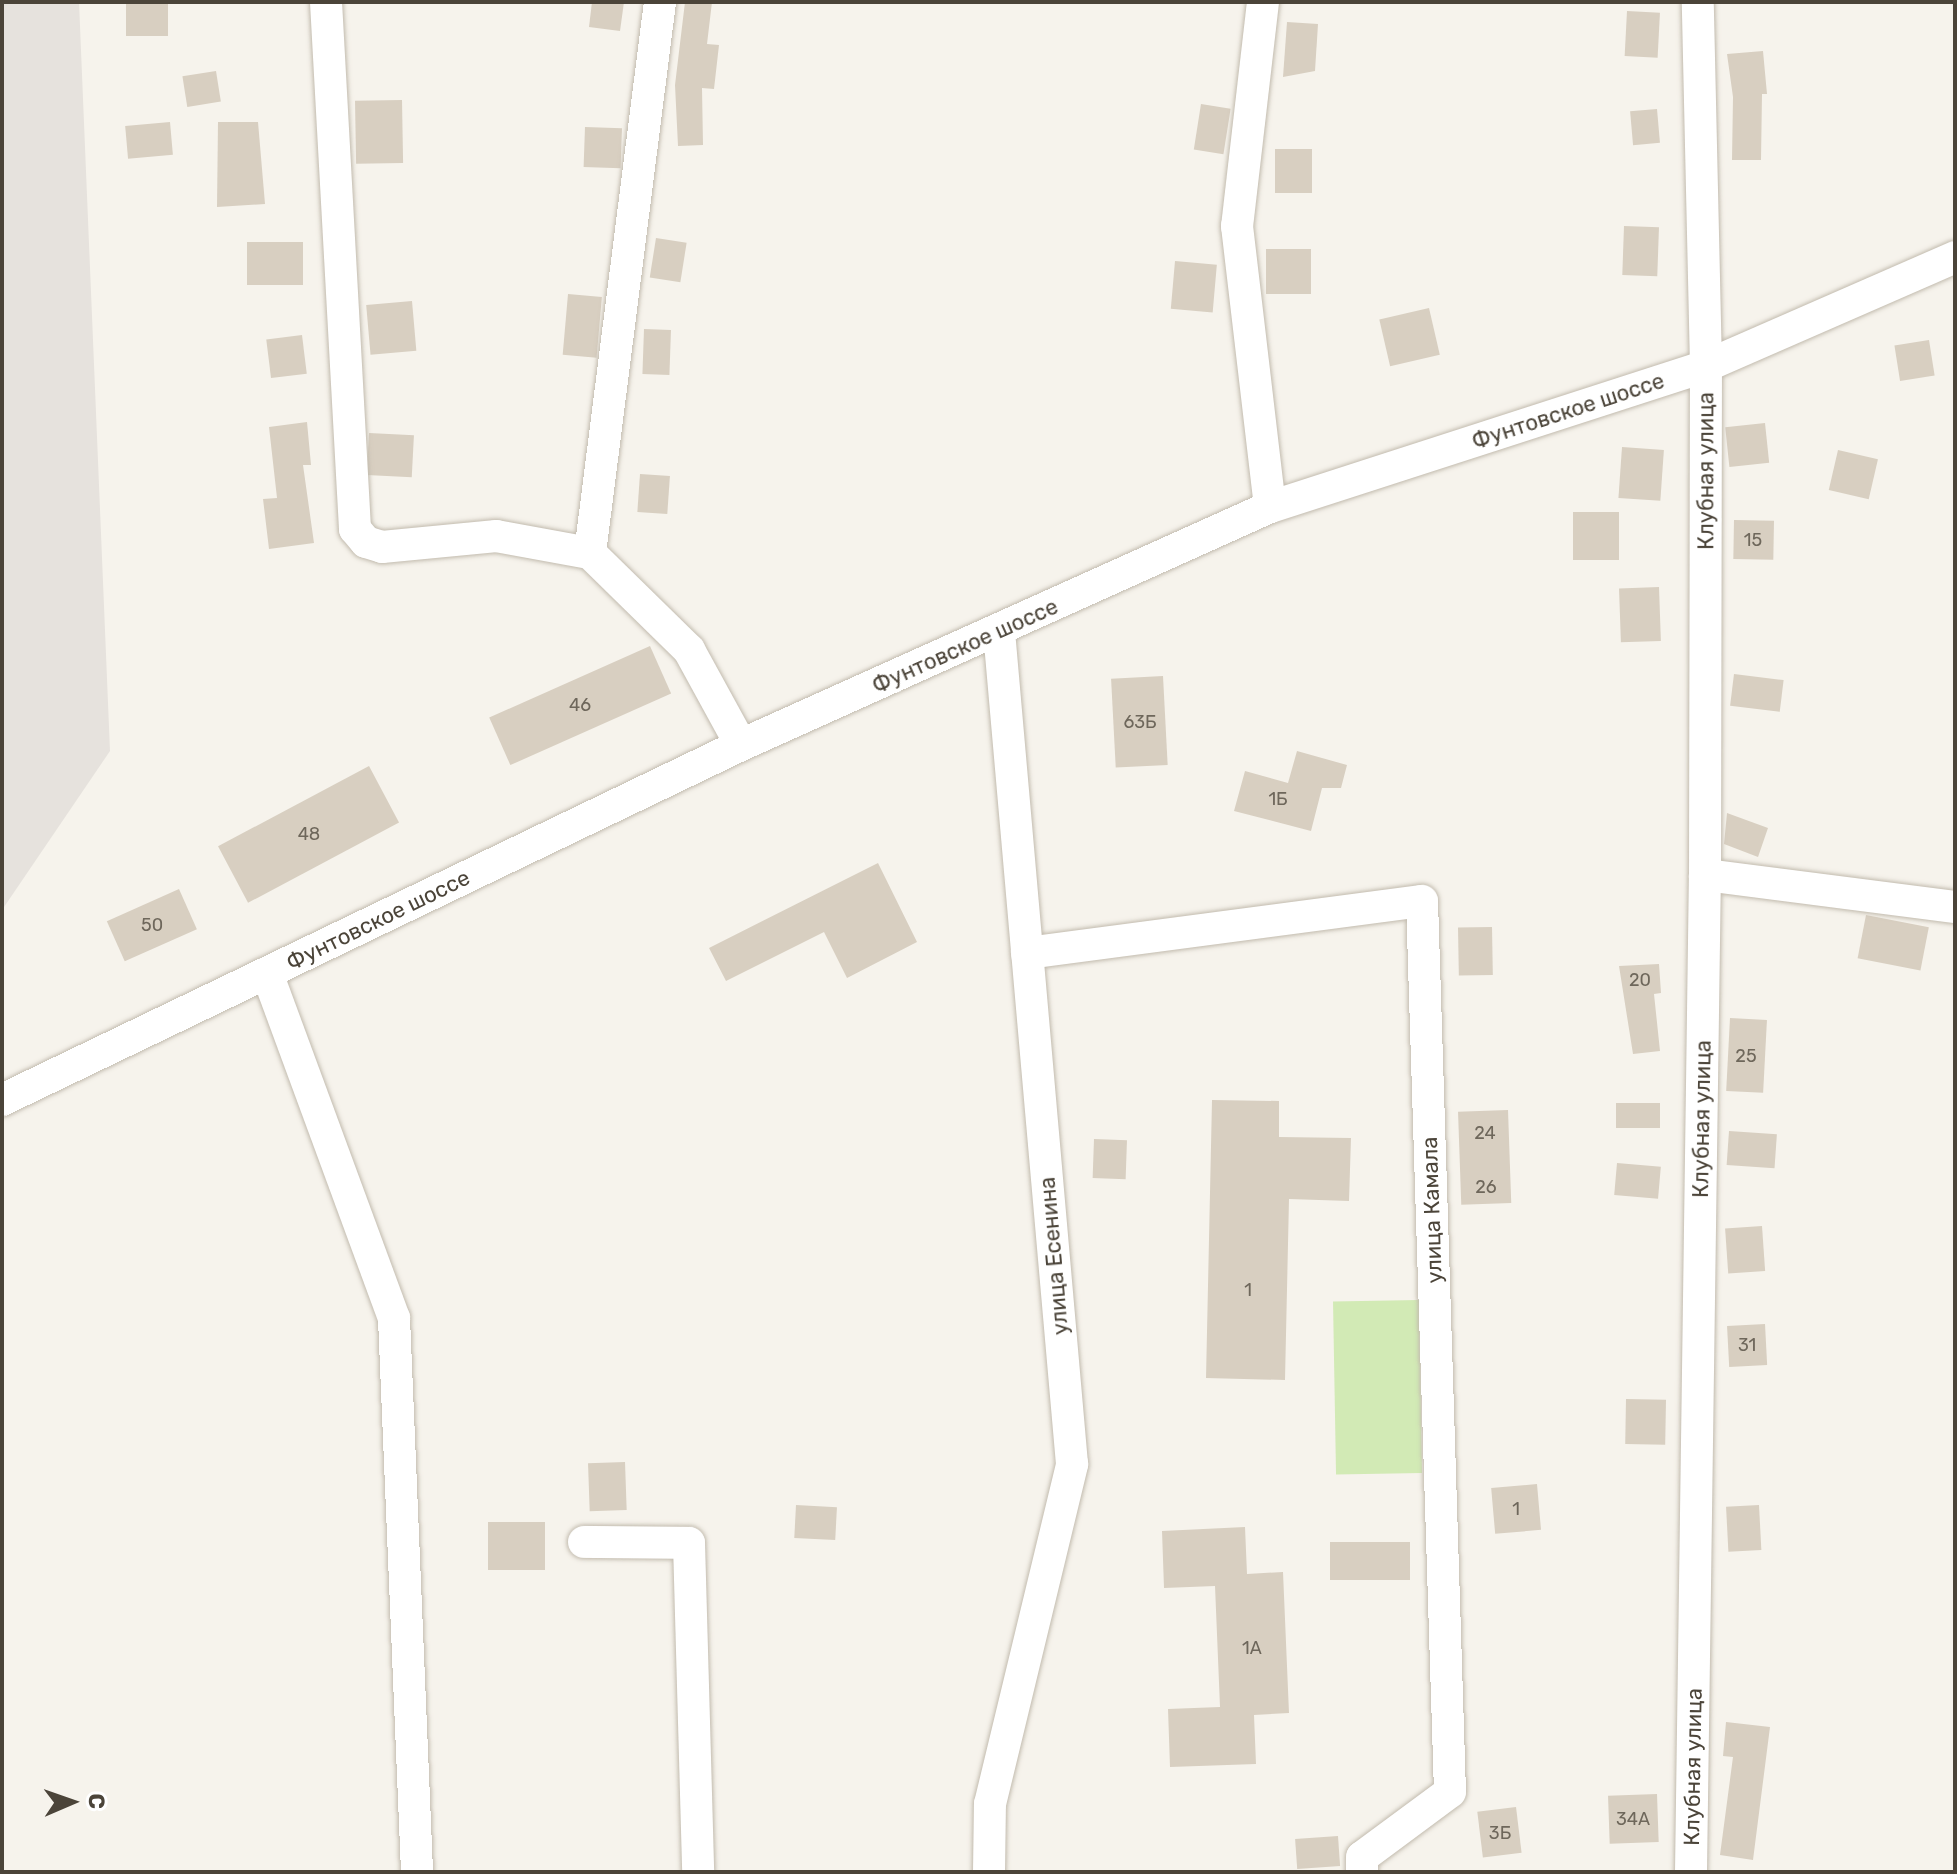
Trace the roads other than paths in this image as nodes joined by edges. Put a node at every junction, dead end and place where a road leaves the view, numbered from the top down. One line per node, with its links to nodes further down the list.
1 (326, 2): 8 (street)
2 (660, 2): 8 (street)
3 (1263, 2): 7 (street)
4 (1698, 2): 6 (street, Клубная улица)
5 (1955, 257): 6 (street, Фунтовское шоссе)
6 (1706, 366): 7 (street, Фунтовское шоссе); 11 (street, Клубная улица)
7 (1270, 507): 9 (street, Фунтовское шоссе)
8 (590, 553): 10 (street)
9 (999, 632): 10 (street, Фунтовское шоссе); 13 (street, улица Есенина)
10 (741, 745): 14 (street, Фунтовское шоссе)
11 (1705, 875): 12 (street); 21 (street, Клубная улица)
12 (1955, 907)
13 (1027, 953): 19 (street, улица Есенина); 20 (street, улица Камала)
14 (267, 973): 15 (street, Фунтовское шоссе); 17 (street)
15 (2, 1100)
16 (584, 1542): 18 (street)
17 (417, 1872)
18 (698, 1872)
19 (989, 1872)
20 (1362, 1872)
21 (1691, 1872)

